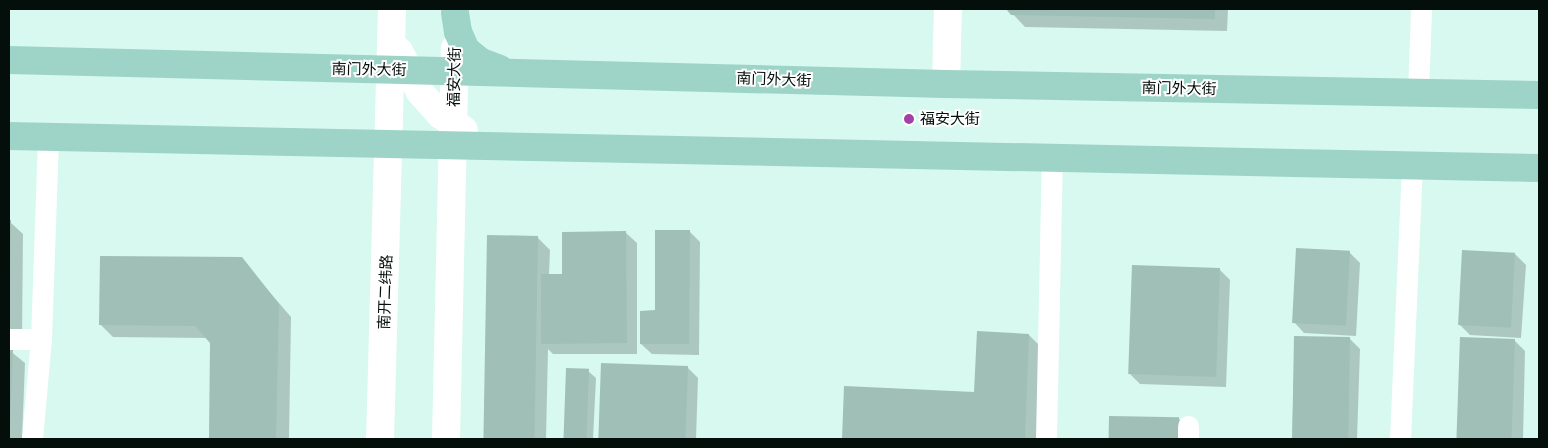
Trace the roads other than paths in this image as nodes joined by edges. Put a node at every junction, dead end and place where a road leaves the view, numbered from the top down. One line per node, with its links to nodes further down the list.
1 (948, 9): 9 (main road)
2 (1421, 9): 10 (street)
3 (392, 11): 6 (main road)
4 (455, 11): 7 (main road, 福安大街); 8 (main road)
5 (9, 60): 6 (main road, 南门外大街)
6 (398, 70): 7 (main road, 南门外大街); 12 (main road); 15 (main road)
7 (454, 71): 8 (main road, 南门外大街); 12 (main road, 福安大街)
8 (506, 71): 9 (main road, 南门外大街)
9 (946, 84): 10 (main road, 南门外大街)
10 (1418, 92): 11 (main road, 南门外大街)
11 (1539, 96)
12 (453, 134): 15 (main road); 16 (main road); 23 (main road)
13 (9, 136): 14 (main road)
14 (48, 137): 15 (main road); 20 (street)
15 (390, 144): 22 (main road, 南开二纬路)
16 (1052, 157): 17 (main road); 24 (street)
17 (1412, 165): 18 (main road); 25 (street)
18 (1539, 168)
19 (9, 338): 20 (street)
20 (41, 340): 21 (street)
21 (32, 439)
22 (380, 439)
23 (446, 439)
24 (1046, 439)
25 (1400, 439)

